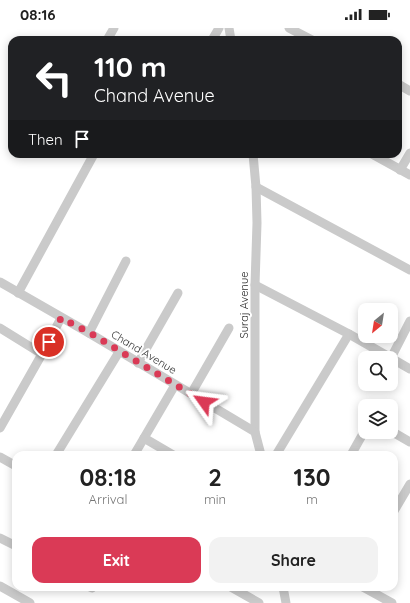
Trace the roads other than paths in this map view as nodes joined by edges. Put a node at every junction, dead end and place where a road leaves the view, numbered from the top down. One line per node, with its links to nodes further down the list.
1 (288, 28): 2 (street)
2 (304, 36)
3 (410, 153): 7 (street)
4 (92, 158): 14 (street)
5 (253, 158): 9 (street, Suraj Avenue)
6 (379, 158): 7 (street)
7 (400, 170): 8 (street)
8 (410, 176)
9 (256, 186): 11 (street); 13 (street, Suraj Avenue)
10 (126, 261): 20 (street)
11 (410, 270)
12 (0, 282): 14 (street, Chand Avenue)
13 (255, 285): 21 (street); 32 (street, Suraj Avenue)
14 (18, 293): 16 (street, Chand Avenue)
15 (178, 293): 27 (street)
16 (61, 318): 20 (street, Chand Avenue); 25 (street)
17 (410, 321): 23 (street)
18 (0, 328): 25 (street)
19 (229, 328): 30 (street)
20 (90, 333): 24 (street, Chand Avenue)
21 (349, 334): 22 (street); 41 (street)
22 (379, 351)
23 (395, 351)
24 (118, 352): 27 (street, Chand Avenue); 37 (street)
25 (42, 354): 31 (street)
26 (398, 362): 28 (street)
27 (138, 363): 29 (street, Chand Avenue)
28 (410, 369)
29 (175, 385): 30 (street, Chand Avenue); 34 (street)
30 (190, 394): 32 (street, Chand Avenue)
31 (0, 428)
32 (255, 432): 40 (street, Suraj Avenue)
33 (398, 435): 36 (street)
34 (144, 438): 38 (street); 39 (street)
35 (360, 439): 42 (street)
36 (410, 442)
37 (58, 451)
38 (136, 451)
39 (166, 451)
40 (260, 451)
41 (278, 451)
42 (353, 451)
43 (0, 457): 44 (street)
44 (12, 464)
45 (410, 484): 46 (street)
46 (398, 504)
47 (0, 538): 48 (street)
48 (12, 544)
49 (0, 586): 53 (street)
50 (238, 591): 54 (street)
51 (284, 591): 55 (street)
52 (370, 591): 56 (street)
53 (30, 603)
54 (259, 603)
55 (286, 603)
56 (392, 603)

